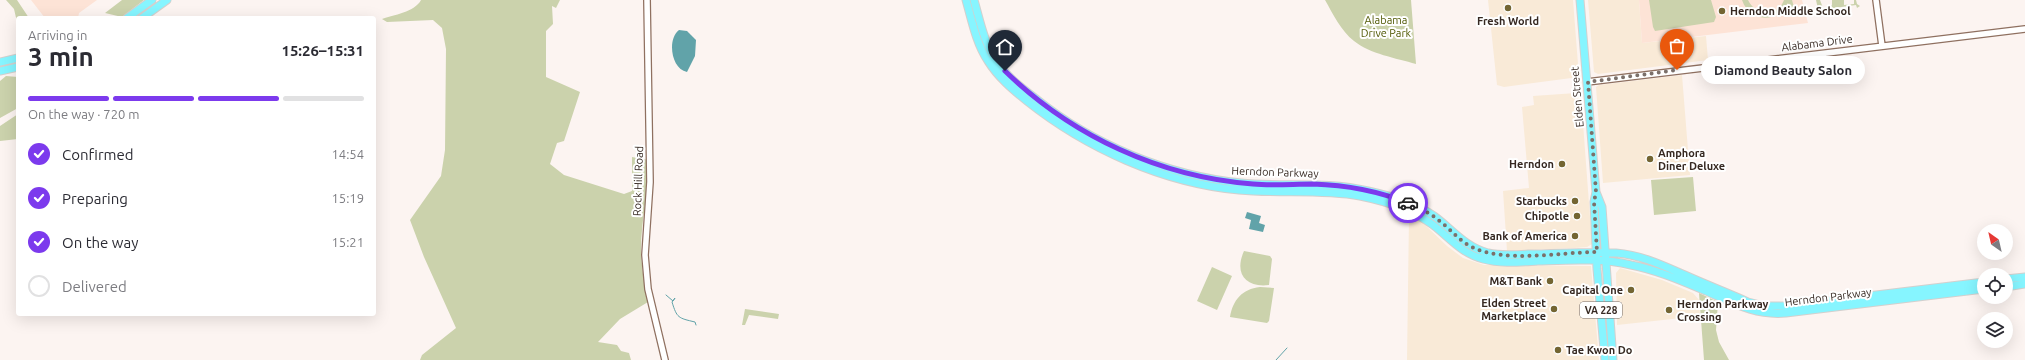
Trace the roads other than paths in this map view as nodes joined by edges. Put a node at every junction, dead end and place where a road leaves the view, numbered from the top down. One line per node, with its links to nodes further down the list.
1 (152, 0): 8 (main road)
2 (167, 0): 9 (main road)
3 (647, 0): 28 (street, Rock Hill Road)
4 (966, 0): 20 (main road, Herndon Parkway)
5 (974, 0): 18 (main road, Herndon Parkway)
6 (1580, 0): 16 (main road, Elden Street)
7 (1876, 0): 11 (street)
8 (130, 16)
9 (145, 16)
10 (2025, 29): 11 (street, Alabama Drive)
11 (1882, 46): 16 (street, Alabama Drive)
12 (16, 58): 13 (main road)
13 (0, 62)
14 (16, 67): 15 (main road)
15 (0, 71)
16 (1588, 82): 17 (main road, Elden Street)
17 (1596, 192): 18 (main road, Elden Street); 19 (main road, Elden Street)
18 (1597, 252): 19 (main road, Herndon Parkway); 20 (main road, Elden Street)
19 (1606, 253): 21 (main road, Elden Street / VA 228); 24 (main road, Herndon Parkway)
20 (1597, 260): 21 (main road, Herndon Parkway); 29 (main road, Elden Street / VA 228)
21 (1607, 261): 27 (main road, Herndon Parkway); 30 (main road, Elden Street / VA 228)
22 (2025, 277): 23 (main road)
23 (2013, 278)
24 (1977, 283)
25 (2025, 284): 26 (main road)
26 (2013, 285)
27 (1977, 290)
28 (665, 360)
29 (1605, 360)
30 (1613, 360)

